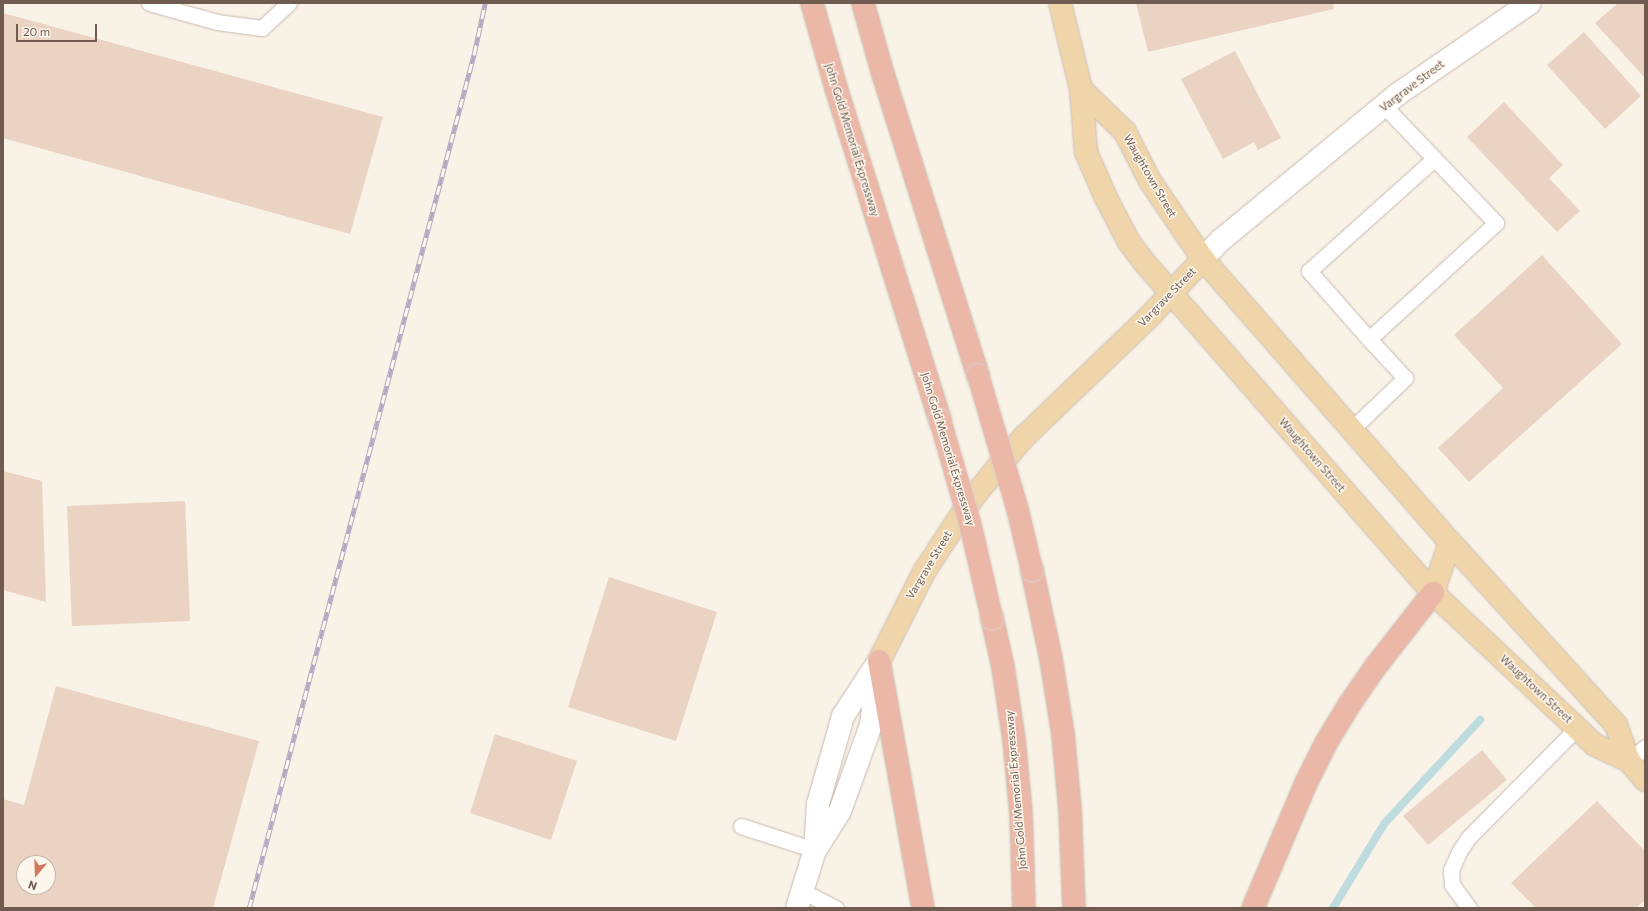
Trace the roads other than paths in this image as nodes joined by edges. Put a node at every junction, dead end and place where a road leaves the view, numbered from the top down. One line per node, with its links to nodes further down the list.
1 (149, 3): 2 (lane)
2 (289, 3)
3 (812, 3): 25 (highway, John Gold Memorial Expressway, bridge)
4 (862, 3): 26 (highway, bridge)
5 (1060, 3): 7 (main road, Waughtown Street)
6 (1530, 3): 8 (street, Vargrave Street)
7 (1081, 89): 10 (main road, Waughtown Street); 11 (main road, Waughtown Street)
8 (1384, 106): 9 (lane); 10 (street, Vargrave Street)
9 (1434, 159): 12 (lane); 12 (lane)
10 (1203, 259): 11 (main road, Vargrave Street); 13 (main road, Waughtown Street)
11 (1171, 293): 15 (main road, Waughtown Street); 16 (main road, Vargrave Street)
12 (1369, 339): 13 (lane)
13 (1352, 429): 14 (main road, Waughtown Street)
14 (1450, 542): 15 (main road); 18 (main road, Waughtown Street)
15 (1433, 593): 17 (main road, Waughtown Street); 27 (highway)
16 (879, 661): 21 (street, Vargrave Street); 21 (street, Vargrave Street); 24 (highway)
17 (1578, 728): 18 (main road, Waughtown Street); 28 (lane)
18 (1637, 754): 19 (main road, Waughtown Street)
19 (1645, 780)
20 (741, 826): 21 (lane)
21 (815, 850): 22 (street, Vargrave Street)
22 (800, 899): 23 (lane)
23 (836, 908)
24 (923, 908)
25 (1024, 908)
26 (1074, 908)
27 (1253, 908)
28 (1469, 908)

